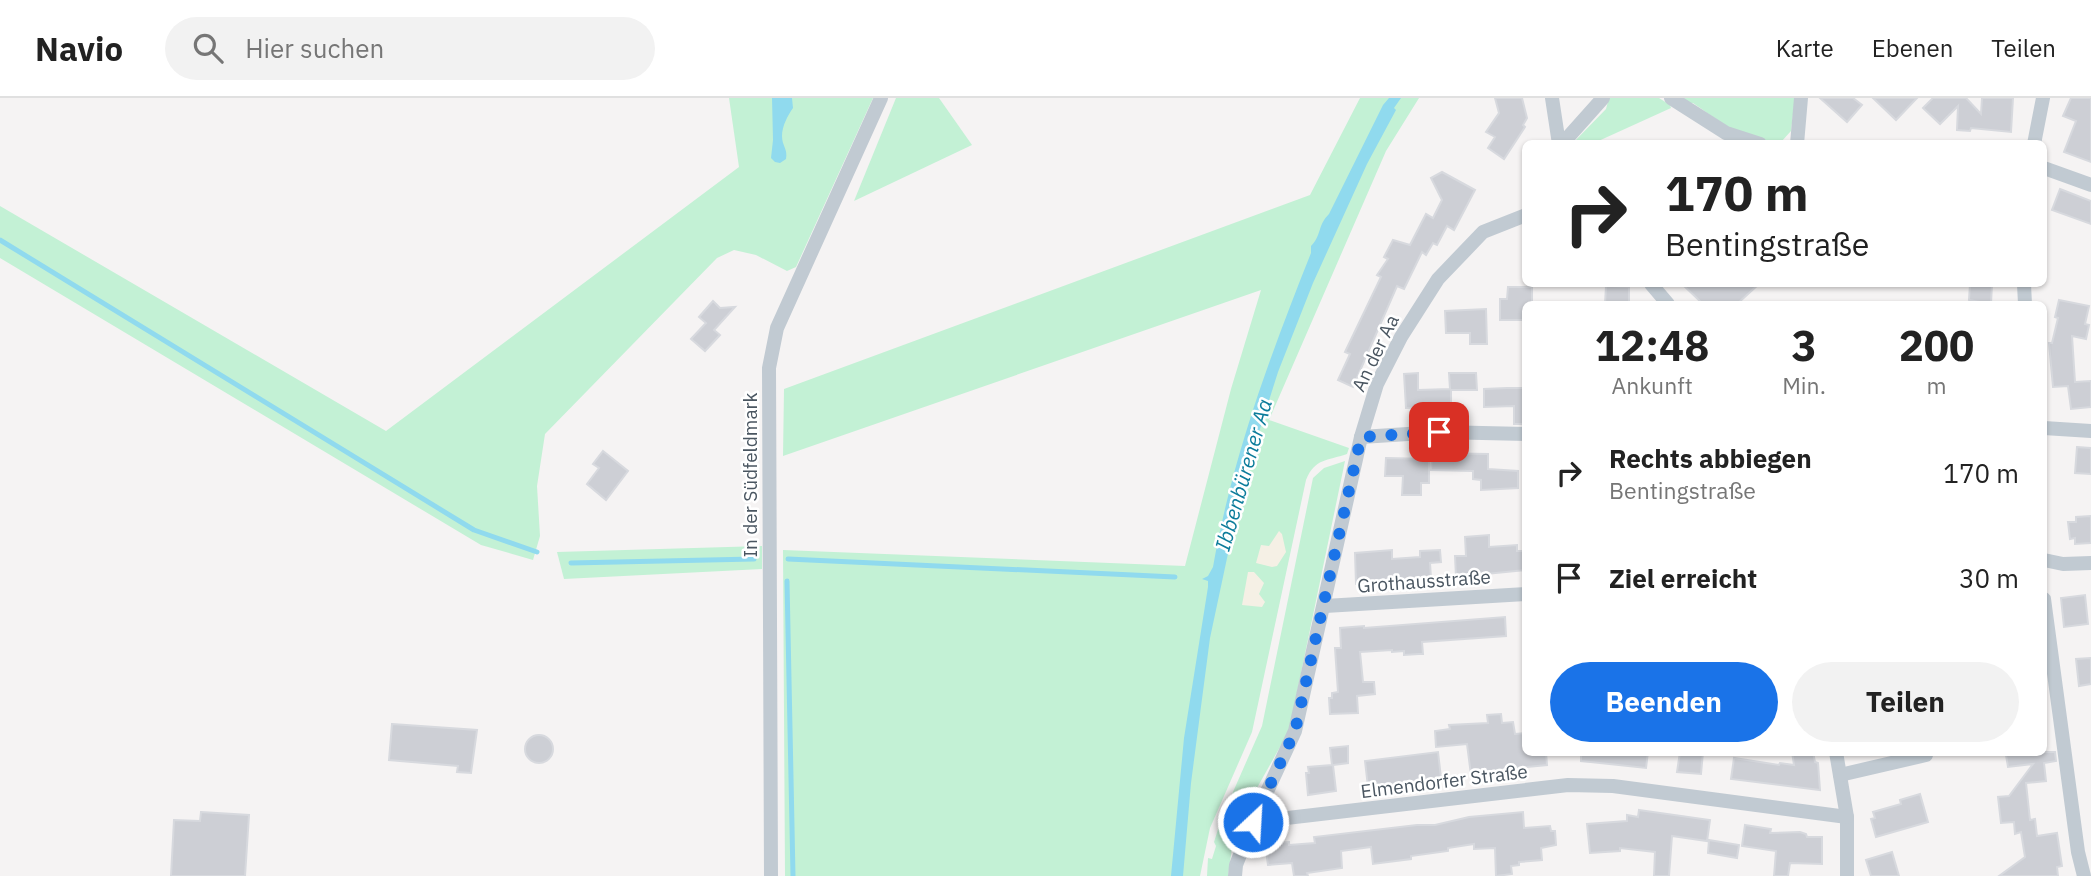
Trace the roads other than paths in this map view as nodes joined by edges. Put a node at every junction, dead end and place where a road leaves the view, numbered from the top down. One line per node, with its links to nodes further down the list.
1 (881, 98): 31 (street, In der Südfeldmark)
2 (1552, 98): 7 (street)
3 (1603, 98): 8 (street)
4 (1671, 98): 9 (street)
5 (1801, 98): 10 (street)
6 (2043, 98): 11 (street)
7 (1559, 140)
8 (1564, 140)
9 (1746, 140)
10 (1797, 140)
11 (2035, 140)
12 (2047, 169): 13 (street)
13 (2091, 185)
14 (1522, 217): 20 (street, An der Aa)
15 (1654, 287): 16 (street)
16 (1665, 301)
17 (2047, 428): 18 (street)
18 (2091, 431)
19 (1522, 434): 20 (street)
20 (1361, 437): 24 (street, An der Aa)
21 (2047, 561): 22 (street)
22 (2091, 563)
23 (1522, 594): 24 (street, Grothausstraße)
24 (1325, 606): 30 (street, An der Aa)
25 (2047, 621): 34 (street)
26 (1837, 756): 28 (street)
27 (1922, 756): 28 (street)
28 (1840, 775): 29 (street)
29 (1847, 817): 30 (street, Elmendorfer Straße); 33 (street)
30 (1253, 822): 32 (street, An der Aa)
31 (771, 876)
32 (1235, 876)
33 (1847, 876)
34 (2084, 876)

